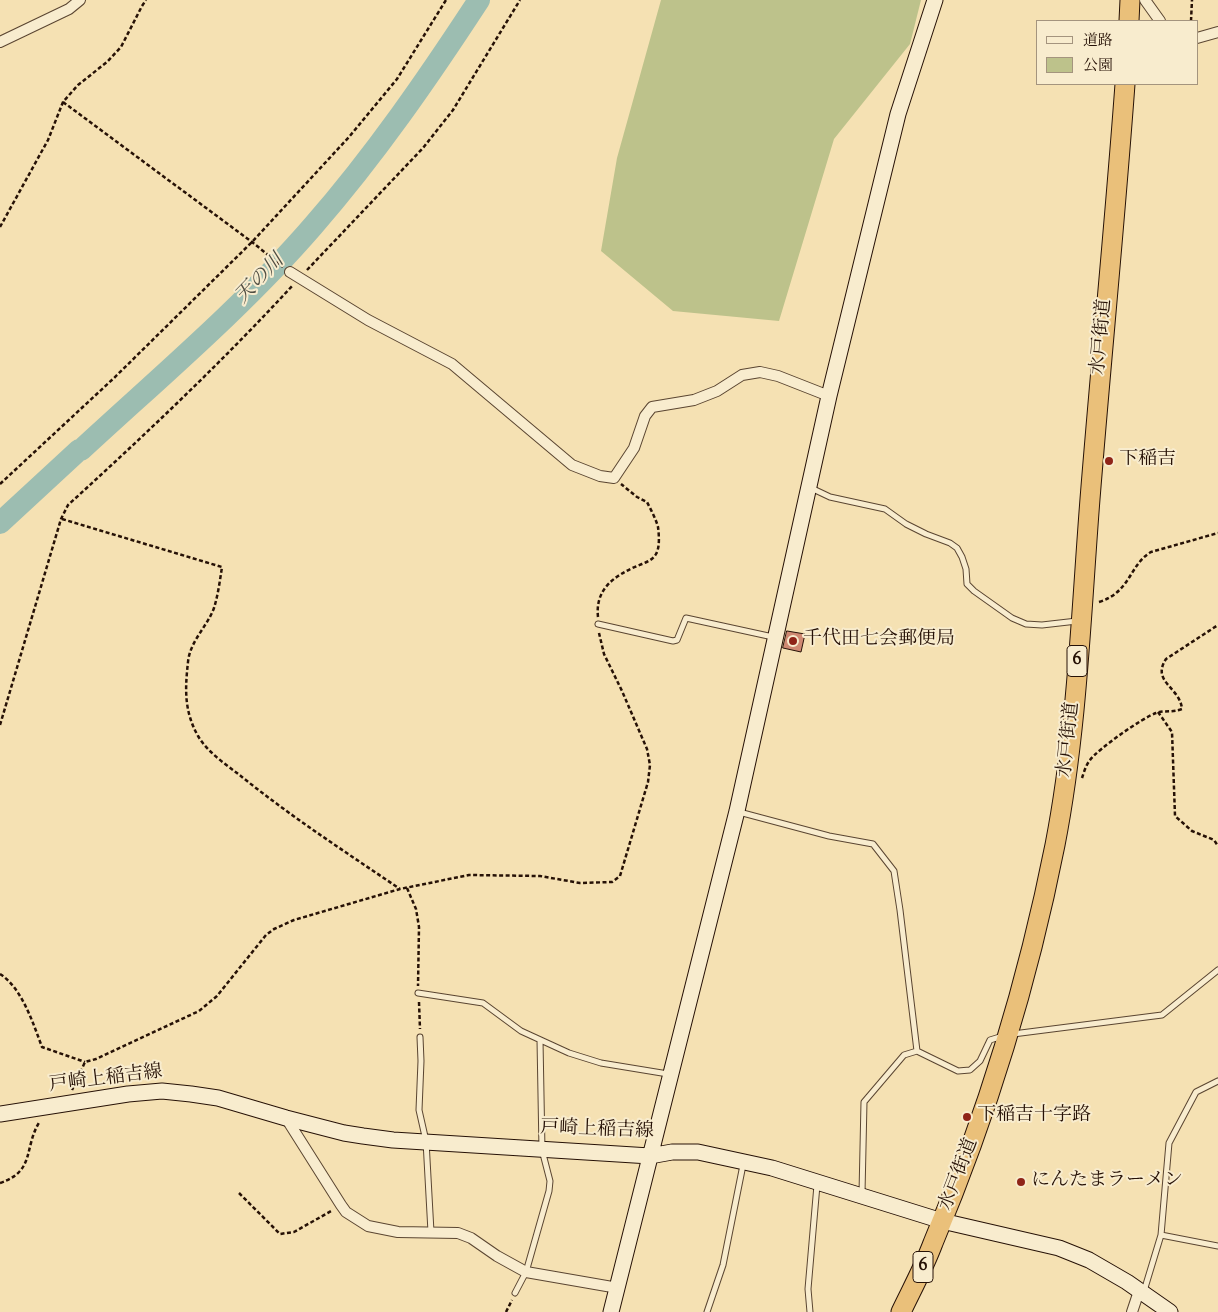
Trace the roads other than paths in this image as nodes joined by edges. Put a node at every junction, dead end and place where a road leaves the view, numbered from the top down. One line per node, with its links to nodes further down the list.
1 (80, 0): 9 (street)
2 (935, 0): 12 (street)
3 (1130, 0): 5 (highway)
4 (1145, 0): 6 (street)
5 (1129, 20)
6 (1159, 20)
7 (1218, 32): 8 (street)
8 (1198, 38)
9 (0, 42)
10 (1124, 85): 14 (highway, 水戸街道 / 6)
11 (290, 272): 12 (street)
12 (829, 396): 13 (street)
13 (809, 486): 14 (lane); 16 (street)
14 (1080, 620): 20 (highway, 水戸街道 / 6)
15 (598, 624): 16 (lane)
16 (776, 638): 17 (street)
17 (736, 811): 23 (lane); 24 (street)
18 (1218, 970): 20 (lane)
19 (418, 993): 22 (lane)
20 (1008, 1035): 23 (lane); 34 (highway, 水戸街道 / 6)
21 (420, 1037): 28 (lane)
22 (540, 1040): 24 (lane); 29 (lane)
23 (917, 1051): 33 (lane)
24 (671, 1074): 30 (street)
25 (1218, 1081): 36 (lane)
26 (0, 1114): 27 (street, 戸崎上稲吉線)
27 (286, 1118): 28 (street, 戸崎上稲吉線); 35 (street)
28 (426, 1141): 29 (street, 戸崎上稲吉線); 35 (lane)
29 (542, 1150): 30 (street, 戸崎上稲吉線); 38 (lane)
30 (650, 1156): 31 (street, 戸崎上稲吉線); 39 (street)
31 (744, 1162): 32 (street, 戸崎上稲吉線); 43 (lane)
32 (818, 1182): 33 (street, 戸崎上稲吉線); 44 (lane)
33 (862, 1196): 34 (street, 戸崎上稲吉線)
34 (942, 1221): 40 (street, 戸崎上稲吉線); 45 (highway, 水戸街道 / 6)
35 (431, 1233): 38 (street)
36 (1161, 1235): 37 (lane); 40 (lane)
37 (1218, 1246)
38 (526, 1272): 39 (street); 41 (lane)
39 (618, 1288): 42 (street)
40 (1141, 1292): 46 (street); 47 (street, 戸崎上稲吉線)
41 (515, 1293)
42 (611, 1312)
43 (708, 1312)
44 (810, 1312)
45 (901, 1312)
46 (1132, 1312)
47 (1170, 1312)

